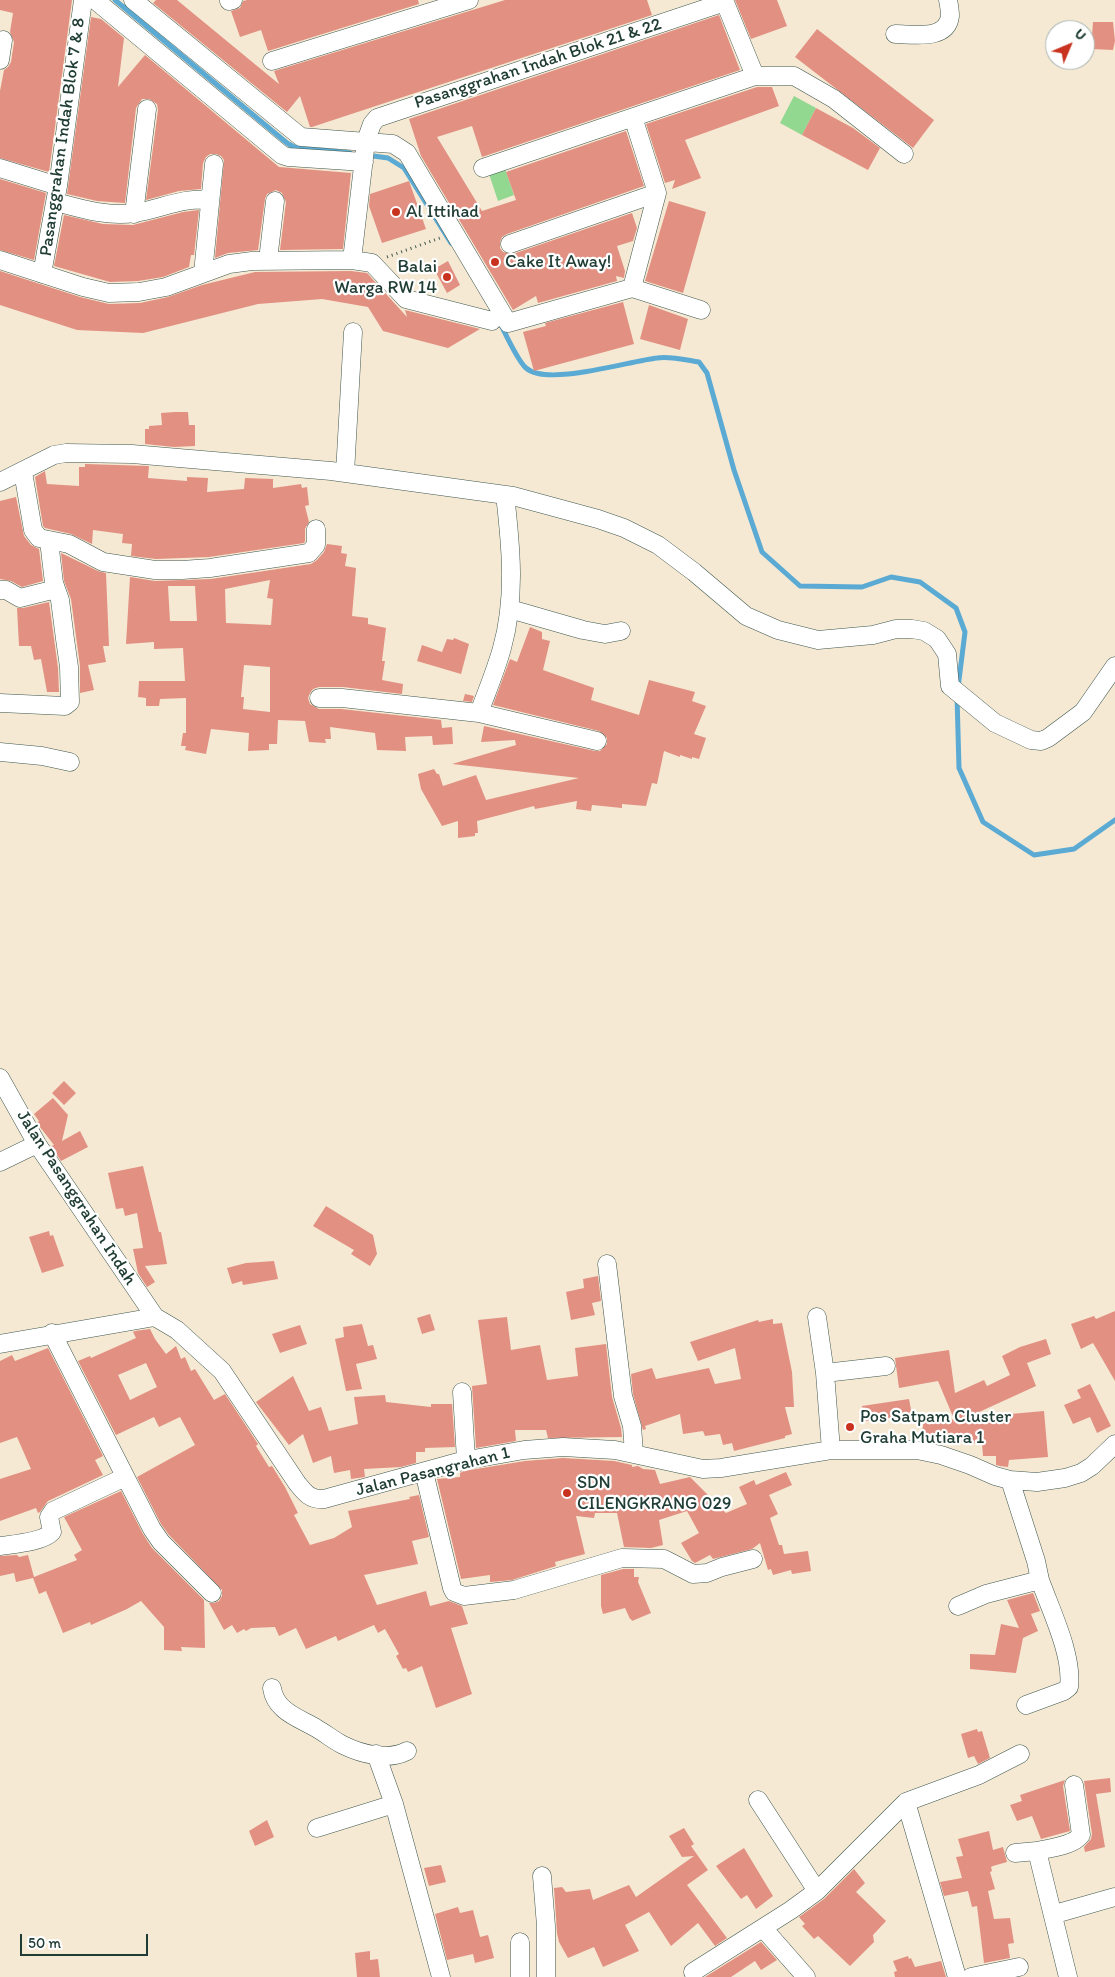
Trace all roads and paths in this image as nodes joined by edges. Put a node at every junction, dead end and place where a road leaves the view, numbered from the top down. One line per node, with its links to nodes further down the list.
1 (83, 0): 21 (street, Pasanggrahan Indah Blok 7 & 8)
2 (95, 0): 16 (street)
3 (133, 0): 14 (street)
4 (469, 0): 10 (street)
5 (948, 0): 7 (street)
6 (725, 1): 11 (street); 14 (street, Pasanggrahan Indah Blok 21 & 22)
7 (895, 34)
8 (3, 40): 9 (street)
9 (0, 60)
10 (272, 62)
11 (755, 76): 13 (street); 15 (street)
12 (147, 109): 24 (street)
13 (633, 117): 19 (street); 20 (street)
14 (366, 141): 16 (street, Pasanggrahan Indah Blok 21 & 22); 35 (street)
15 (904, 154)
16 (364, 162): 29 (street, Pasanggrahan Indah Blok 21 & 22)
17 (214, 164): 22 (street)
18 (0, 168): 21 (street)
19 (484, 168)
20 (657, 193): 26 (street); 33 (street)
21 (57, 194): 24 (street); 32 (street, Pasanggrahan Indah Blok 7 & 8)
22 (210, 200): 24 (street); 31 (street)
23 (275, 202): 28 (street)
24 (134, 214)
25 (438, 239): 30 (path)
26 (510, 244)
27 (0, 260): 32 (street)
28 (268, 260): 29 (street); 31 (street)
29 (352, 260): 30 (street)
30 (372, 263): 35 (street)
31 (203, 273): 32 (street)
32 (42, 274)
33 (632, 288): 34 (street); 35 (street)
34 (702, 310)
35 (500, 322)
36 (353, 332): 38 (street)
37 (23, 472): 38 (street); 39 (street); 42 (street)
38 (345, 472): 40 (street)
39 (0, 482)
40 (505, 496): 45 (street); 47 (street)
41 (316, 529): 42 (street)
42 (49, 541): 44 (street)
43 (0, 590): 44 (street)
44 (56, 590): 49 (street)
45 (510, 609): 46 (street); 50 (street)
46 (621, 631)
47 (1115, 666)
48 (320, 698): 50 (street)
49 (0, 703)
50 (479, 713): 51 (street)
51 (597, 741)
52 (0, 752): 53 (street)
53 (70, 762)
54 (0, 1078): 55 (street, Jalan Pasanggrahan Indah)
55 (38, 1144): 56 (street); 58 (street, Jalan Pasanggrahan Indah)
56 (0, 1162)
57 (607, 1264): 67 (street)
58 (155, 1317): 60 (street); 69 (street, Jalan Pasangrahan 1)
59 (817, 1317): 63 (street)
60 (52, 1334): 61 (street); 70 (street)
61 (1, 1341)
62 (886, 1366): 63 (street)
63 (825, 1373): 66 (street)
64 (462, 1392): 68 (street)
65 (1115, 1444): 71 (street, Jalan Pasangrahan 1)
66 (831, 1450): 67 (street, Jalan Pasangrahan 1); 71 (street, Jalan Pasangrahan 1)
67 (634, 1453): 68 (street, Jalan Pasangrahan 1)
68 (466, 1460): 69 (street, Jalan Pasangrahan 1)
69 (424, 1472): 73 (street)
70 (125, 1477): 72 (street); 75 (street)
71 (1010, 1480): 74 (street)
72 (0, 1546)
73 (754, 1560)
74 (1040, 1580): 76 (street); 78 (street)
75 (212, 1593)
76 (958, 1606)
77 (272, 1688): 80 (street)
78 (1026, 1705)
79 (407, 1751): 80 (street)
80 (376, 1754): 85 (street)
81 (1020, 1754): 84 (street)
82 (1074, 1785): 87 (street)
83 (758, 1800): 90 (street)
84 (906, 1802): 90 (street); 101 (street)
85 (394, 1804): 86 (street); 97 (street)
86 (317, 1828)
87 (1037, 1851): 88 (street); 103 (street)
88 (1015, 1853)
89 (542, 1876): 99 (street)
90 (817, 1891): 93 (street)
91 (1115, 1897): 92 (street)
92 (1062, 1912)
93 (763, 1928): 96 (street); 100 (street)
94 (520, 1942): 98 (street)
95 (1019, 1967): 102 (street)
96 (688, 1975)
97 (441, 1977)
98 (520, 1977)
99 (546, 1977)
100 (806, 1977)
101 (957, 1977)
102 (971, 1977)
103 (1068, 1977)

